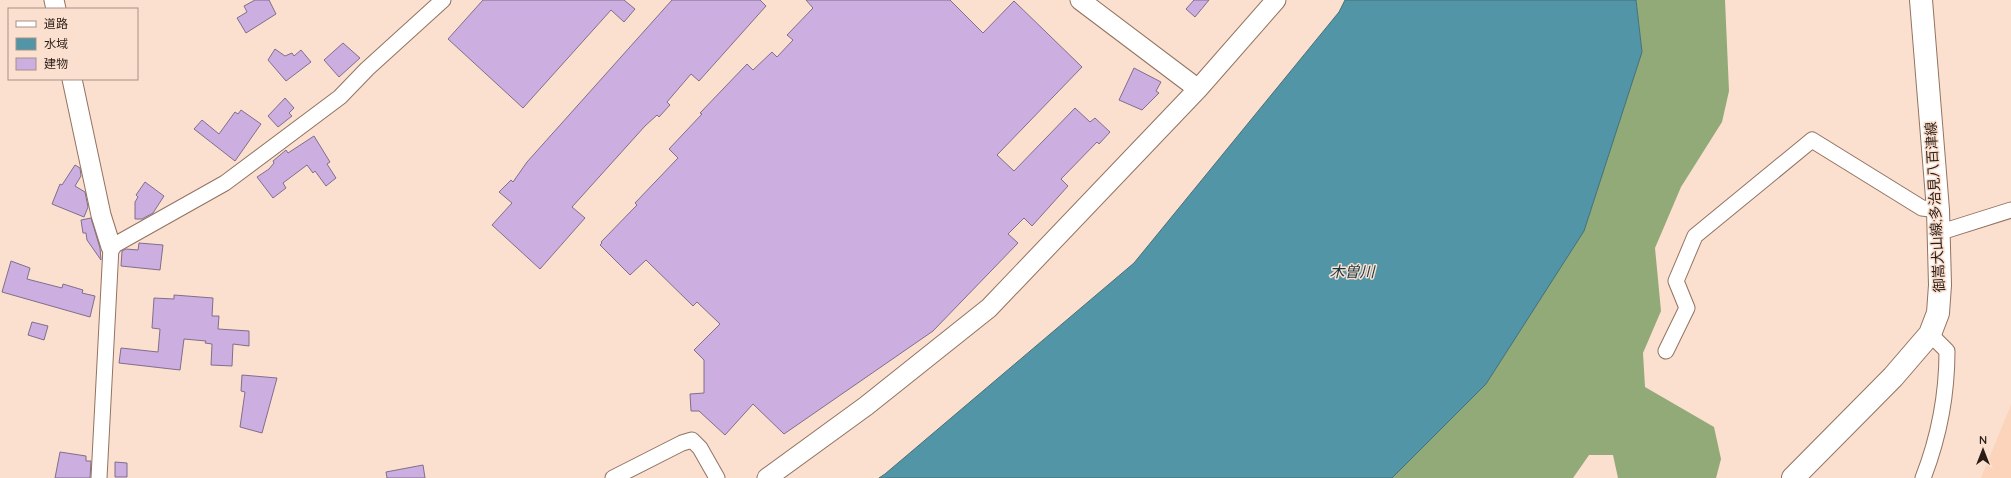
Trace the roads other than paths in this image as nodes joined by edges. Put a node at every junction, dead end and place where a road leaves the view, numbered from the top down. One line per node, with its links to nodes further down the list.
1 (443, 0): 10 (street)
2 (1080, 0): 6 (street)
3 (1276, 0): 6 (street)
4 (1921, 0): 7 (main road, 御嵩犬山線;多治見八百津線)
5 (72, 80): 10 (street)
6 (1198, 89): 16 (street)
7 (1938, 210): 9 (main road, 御嵩犬山線;多治見八百津線); 12 (street)
8 (2011, 210): 9 (street)
9 (1938, 233): 11 (main road, 御嵩犬山線;多治見八百津線)
10 (111, 247): 13 (street)
11 (1930, 334): 17 (main road, 御嵩犬山線;多治見八百津線); 18 (street)
12 (1666, 351)
13 (99, 478)
14 (613, 478): 15 (street)
15 (717, 478)
16 (767, 478)
17 (1793, 478)
18 (1923, 478)

